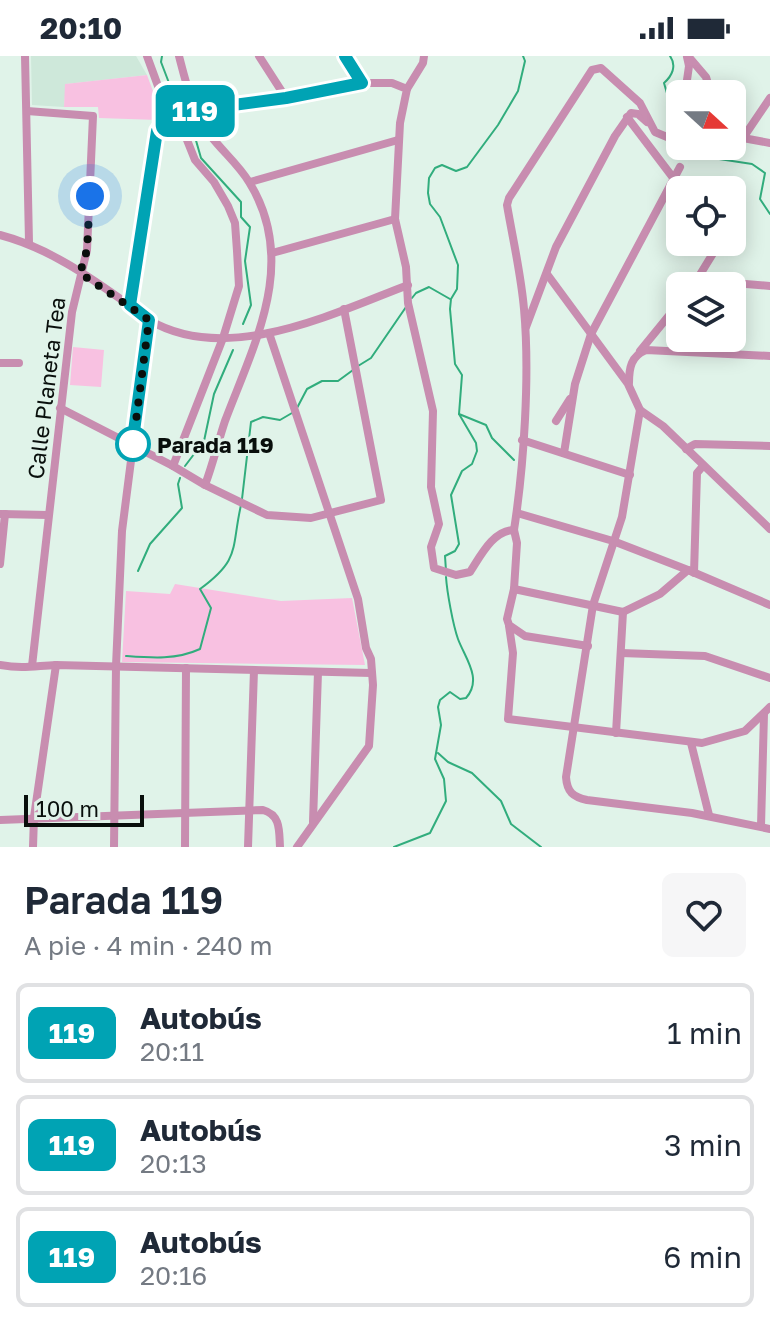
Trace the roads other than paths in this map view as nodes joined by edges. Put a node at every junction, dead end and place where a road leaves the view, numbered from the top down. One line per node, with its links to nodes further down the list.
1 (25, 56): 16 (street)
2 (147, 56): 19 (street)
3 (179, 56): 17 (street)
4 (259, 56): 14 (street)
5 (344, 56): 12 (street)
6 (424, 56): 13 (street)
7 (687, 56): 9 (street); 10 (street)
8 (706, 56): 9 (street)
9 (699, 67): 11 (street)
10 (687, 80)
11 (707, 80)
12 (362, 83): 13 (street); 14 (street)
13 (407, 89): 24 (street)
14 (286, 98): 17 (street)
15 (770, 98): 21 (street)
16 (27, 111): 33 (street); 35 (street, Calle Planeta Tea)
17 (196, 111): 19 (street); 29 (street)
18 (627, 117): 20 (street); 27 (street); 36 (street)
19 (173, 118): 42 (street); 50 (street)
20 (651, 125): 22 (street); 46 (street)
21 (746, 134)
22 (666, 137)
23 (746, 139): 25 (street)
24 (398, 140): 29 (street); 31 (street)
25 (770, 143)
26 (680, 167): 28 (street)
27 (672, 176)
28 (676, 176)
29 (250, 182): 34 (street)
30 (666, 194): 48 (street)
31 (395, 219): 34 (street); 37 (street)
32 (0, 235): 33 (street)
33 (29, 242): 35 (street)
34 (272, 253): 49 (street)
35 (80, 273): 42 (street); 57 (street, Calle Planeta Tea)
36 (547, 274): 40 (street); 41 (street)
37 (408, 285): 43 (street); 74 (street)
38 (746, 285): 39 (street)
39 (770, 286)
40 (559, 291): 41 (street); 48 (street)
41 (539, 295): 46 (street)
42 (130, 305): 44 (street)
43 (344, 309): 47 (street); 71 (street)
44 (149, 320): 50 (street); 61 (street)
45 (666, 320): 51 (street)
46 (525, 332): 60 (street)
47 (269, 333): 49 (street); 71 (street)
48 (591, 334): 55 (street); 56 (street)
49 (259, 337): 50 (street); 68 (street)
50 (223, 338): 65 (street)
51 (640, 352): 52 (street); 55 (street)
52 (770, 356)
53 (0, 363): 54 (street)
54 (19, 363)
55 (628, 384): 58 (street)
56 (573, 395): 59 (street); 64 (street)
57 (60, 408): 61 (street); 72 (street, Calle Planeta Tea)
58 (640, 410): 63 (street); 67 (street)
59 (556, 421)
60 (522, 440): 64 (street); 69 (street)
61 (132, 446): 65 (street); 88 (street)
62 (770, 446): 63 (street)
63 (686, 449): 66 (street)
64 (564, 453): 67 (street)
65 (173, 466): 68 (street)
66 (703, 466): 73 (street); 77 (street)
67 (630, 475): 75 (street)
68 (205, 485): 71 (street)
69 (517, 513): 74 (street); 75 (street)
70 (2, 514): 72 (street); 76 (street)
71 (329, 514): 92 (street)
72 (48, 515): 87 (street, Calle Planeta Tea)
73 (770, 529)
74 (514, 530): 78 (street)
75 (613, 541): 77 (street); 79 (street)
76 (0, 564)
77 (691, 572): 80 (street); 81 (street)
78 (514, 589): 79 (street); 82 (street)
79 (593, 605): 81 (street); 83 (street)
80 (770, 605)
81 (623, 612): 84 (street)
82 (509, 625): 83 (street); 95 (street)
83 (588, 646): 95 (street)
84 (621, 653): 93 (street); 96 (street)
85 (0, 665): 87 (street)
86 (56, 665): 87 (street); 88 (street); 102 (street)
87 (32, 666)
88 (116, 666): 89 (street); 101 (street)
89 (186, 668): 90 (street); 99 (street)
90 (254, 670): 91 (street); 98 (street)
91 (318, 672): 92 (street); 104 (street)
92 (371, 673): 104 (street)
93 (770, 678)
94 (767, 710): 97 (street); 105 (street)
95 (573, 728): 96 (street); 100 (street)
96 (616, 733): 97 (street)
97 (691, 743): 100 (street)
98 (249, 810): 99 (street); 109 (street); 110 (street)
99 (185, 813): 101 (street); 108 (street)
100 (709, 815): 105 (street)
101 (114, 816): 102 (street); 107 (street)
102 (34, 817): 103 (street); 106 (street)
103 (0, 820)
104 (313, 822): 111 (street)
105 (765, 827)
106 (33, 847)
107 (114, 847)
108 (185, 847)
109 (248, 847)
110 (280, 847)
111 (297, 847)

